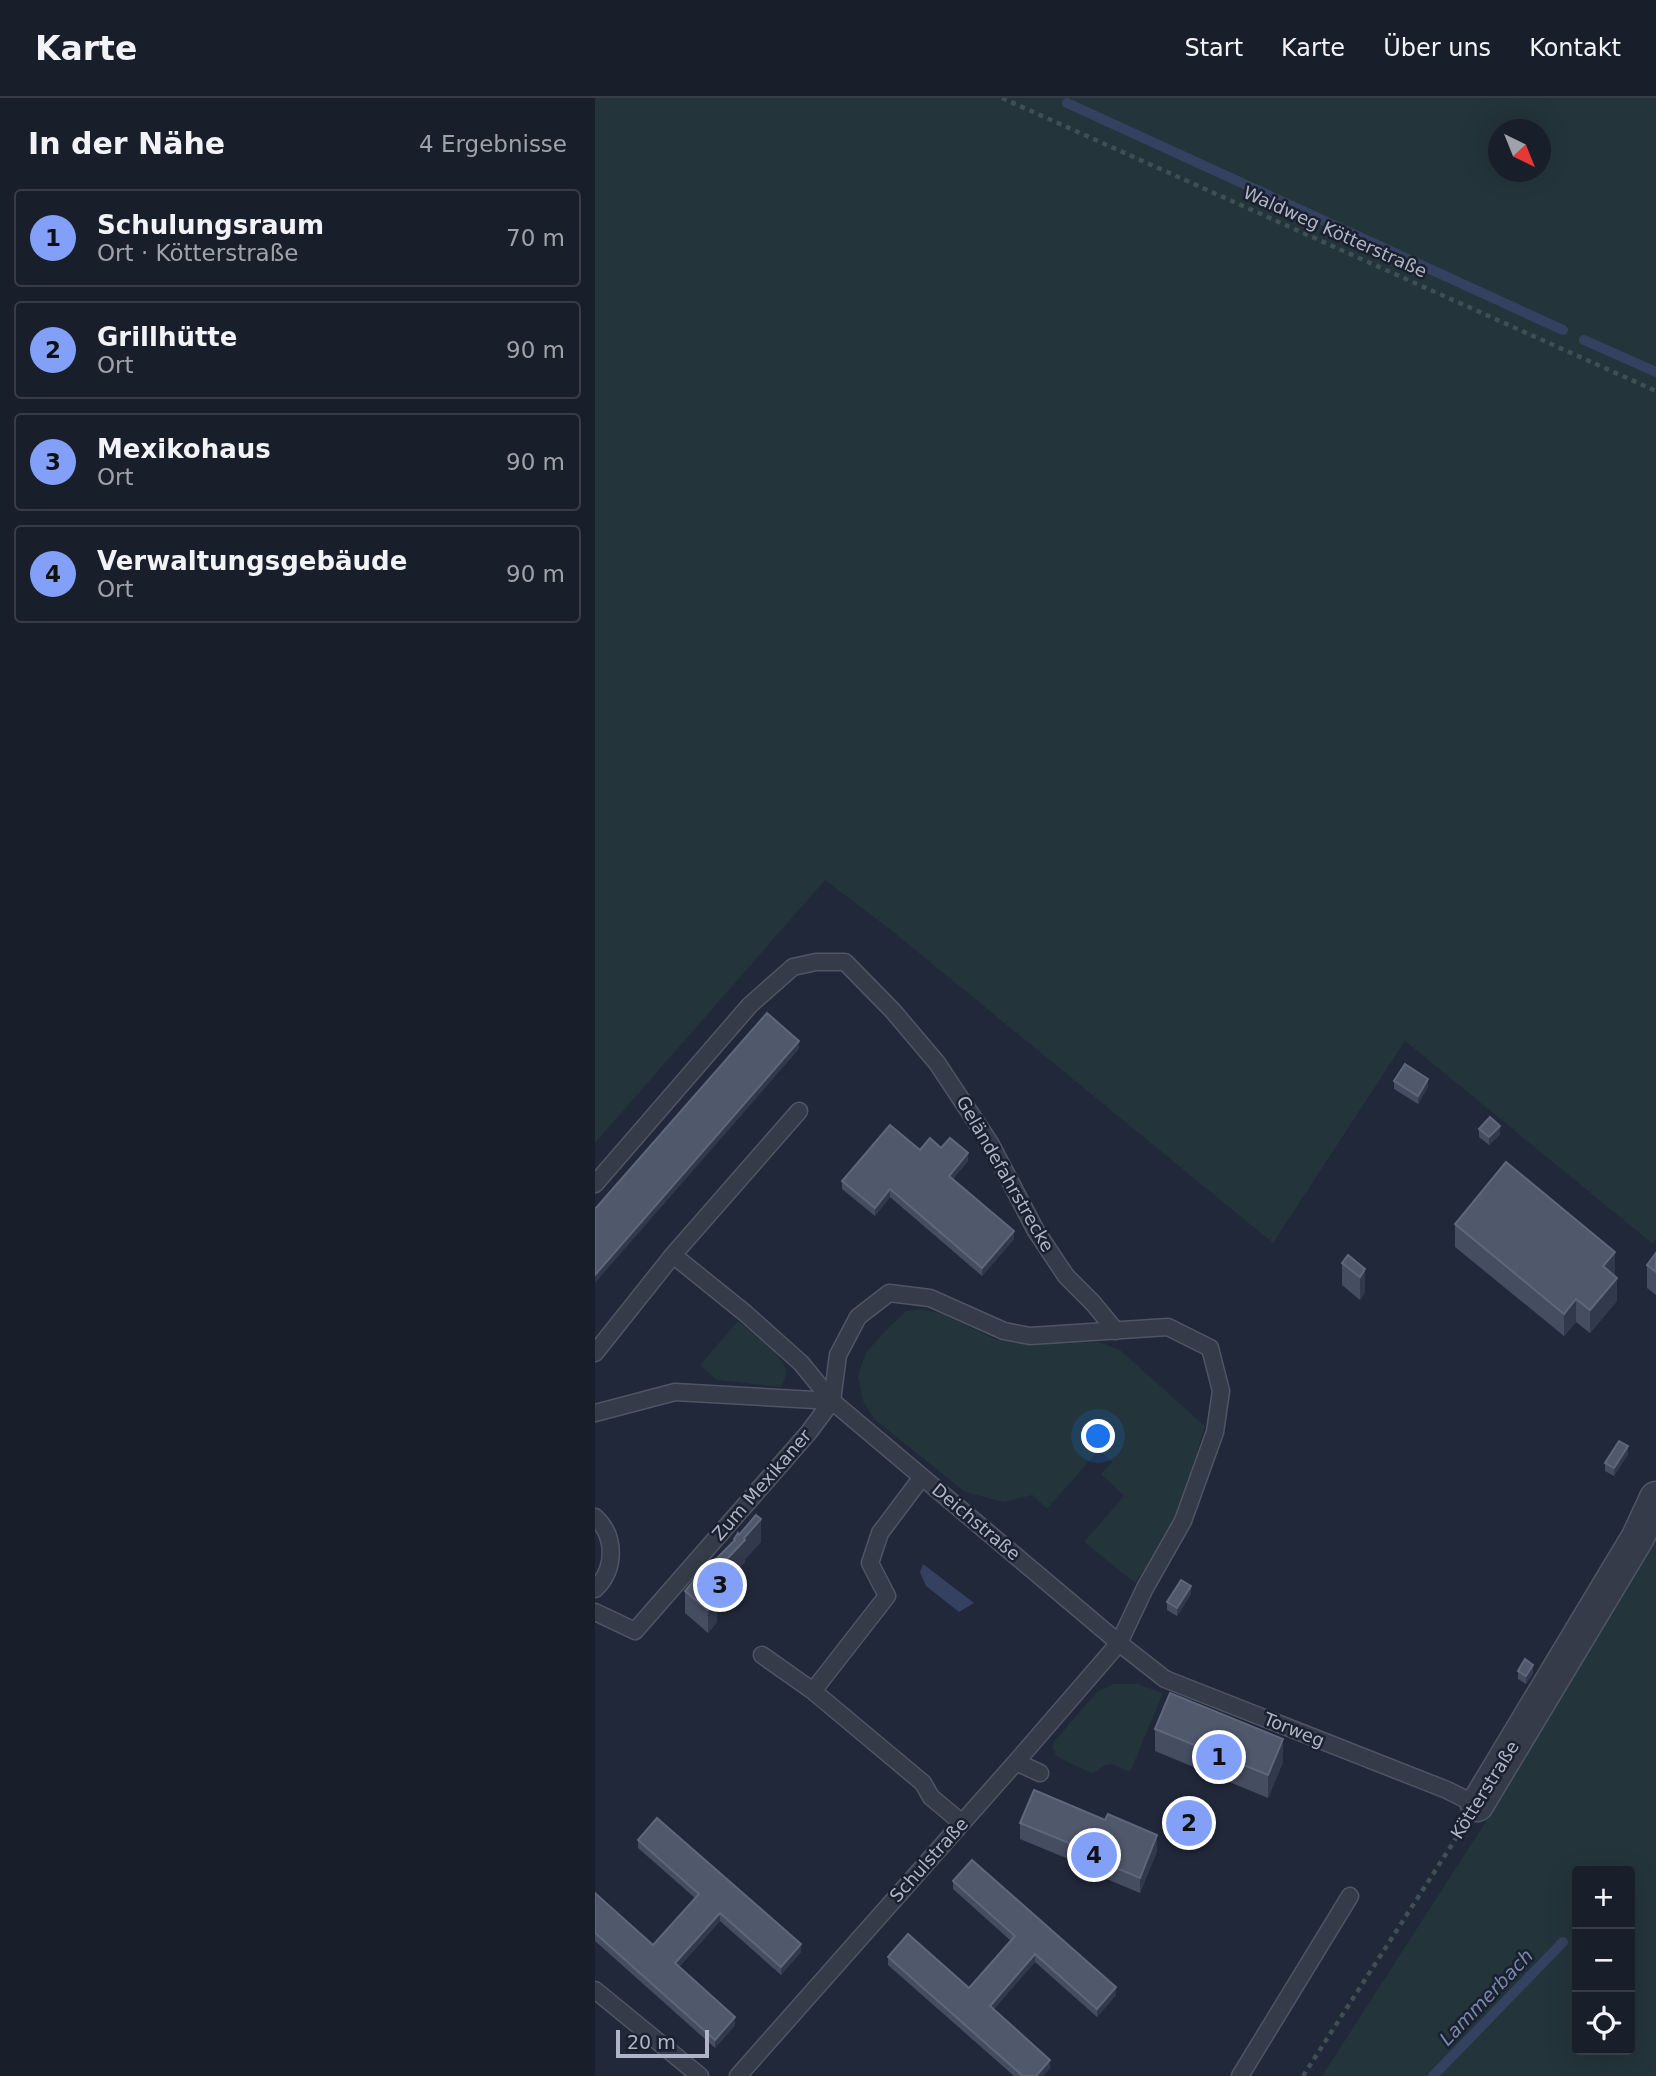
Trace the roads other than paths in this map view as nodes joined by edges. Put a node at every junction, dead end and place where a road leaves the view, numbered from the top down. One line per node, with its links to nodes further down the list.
1 (799, 1111): 3 (lane)
2 (595, 1184): 4 (lane, Geländefahrstrecke)
3 (673, 1255): 5 (lane); 6 (lane, Deichstraße)
4 (1116, 1332): 6 (lane); 13 (lane, Schulstraße)
5 (595, 1353)
6 (832, 1401): 7 (lane); 8 (lane, Deichstraße); 12 (lane, Zum Mexikaner)
7 (595, 1413)
8 (922, 1477): 13 (lane, Deichstraße); 15 (lane)
9 (1656, 1498): 18 (street, Kötterstraße)
10 (595, 1517): 11 (lane)
11 (595, 1589)
12 (595, 1612)
13 (1119, 1643): 16 (lane, Schulstraße); 18 (lane, Torweg)
14 (762, 1655): 15 (lane)
15 (813, 1691): 19 (lane)
16 (1016, 1762): 17 (lane); 19 (lane, Schulstraße)
17 (1040, 1773)
18 (1477, 1805)
19 (963, 1823): 23 (lane, Schulstraße)
20 (1350, 1896): 24 (lane)
21 (595, 1990): 22 (lane)
22 (700, 2076)
23 (738, 2076)
24 (1240, 2076)

